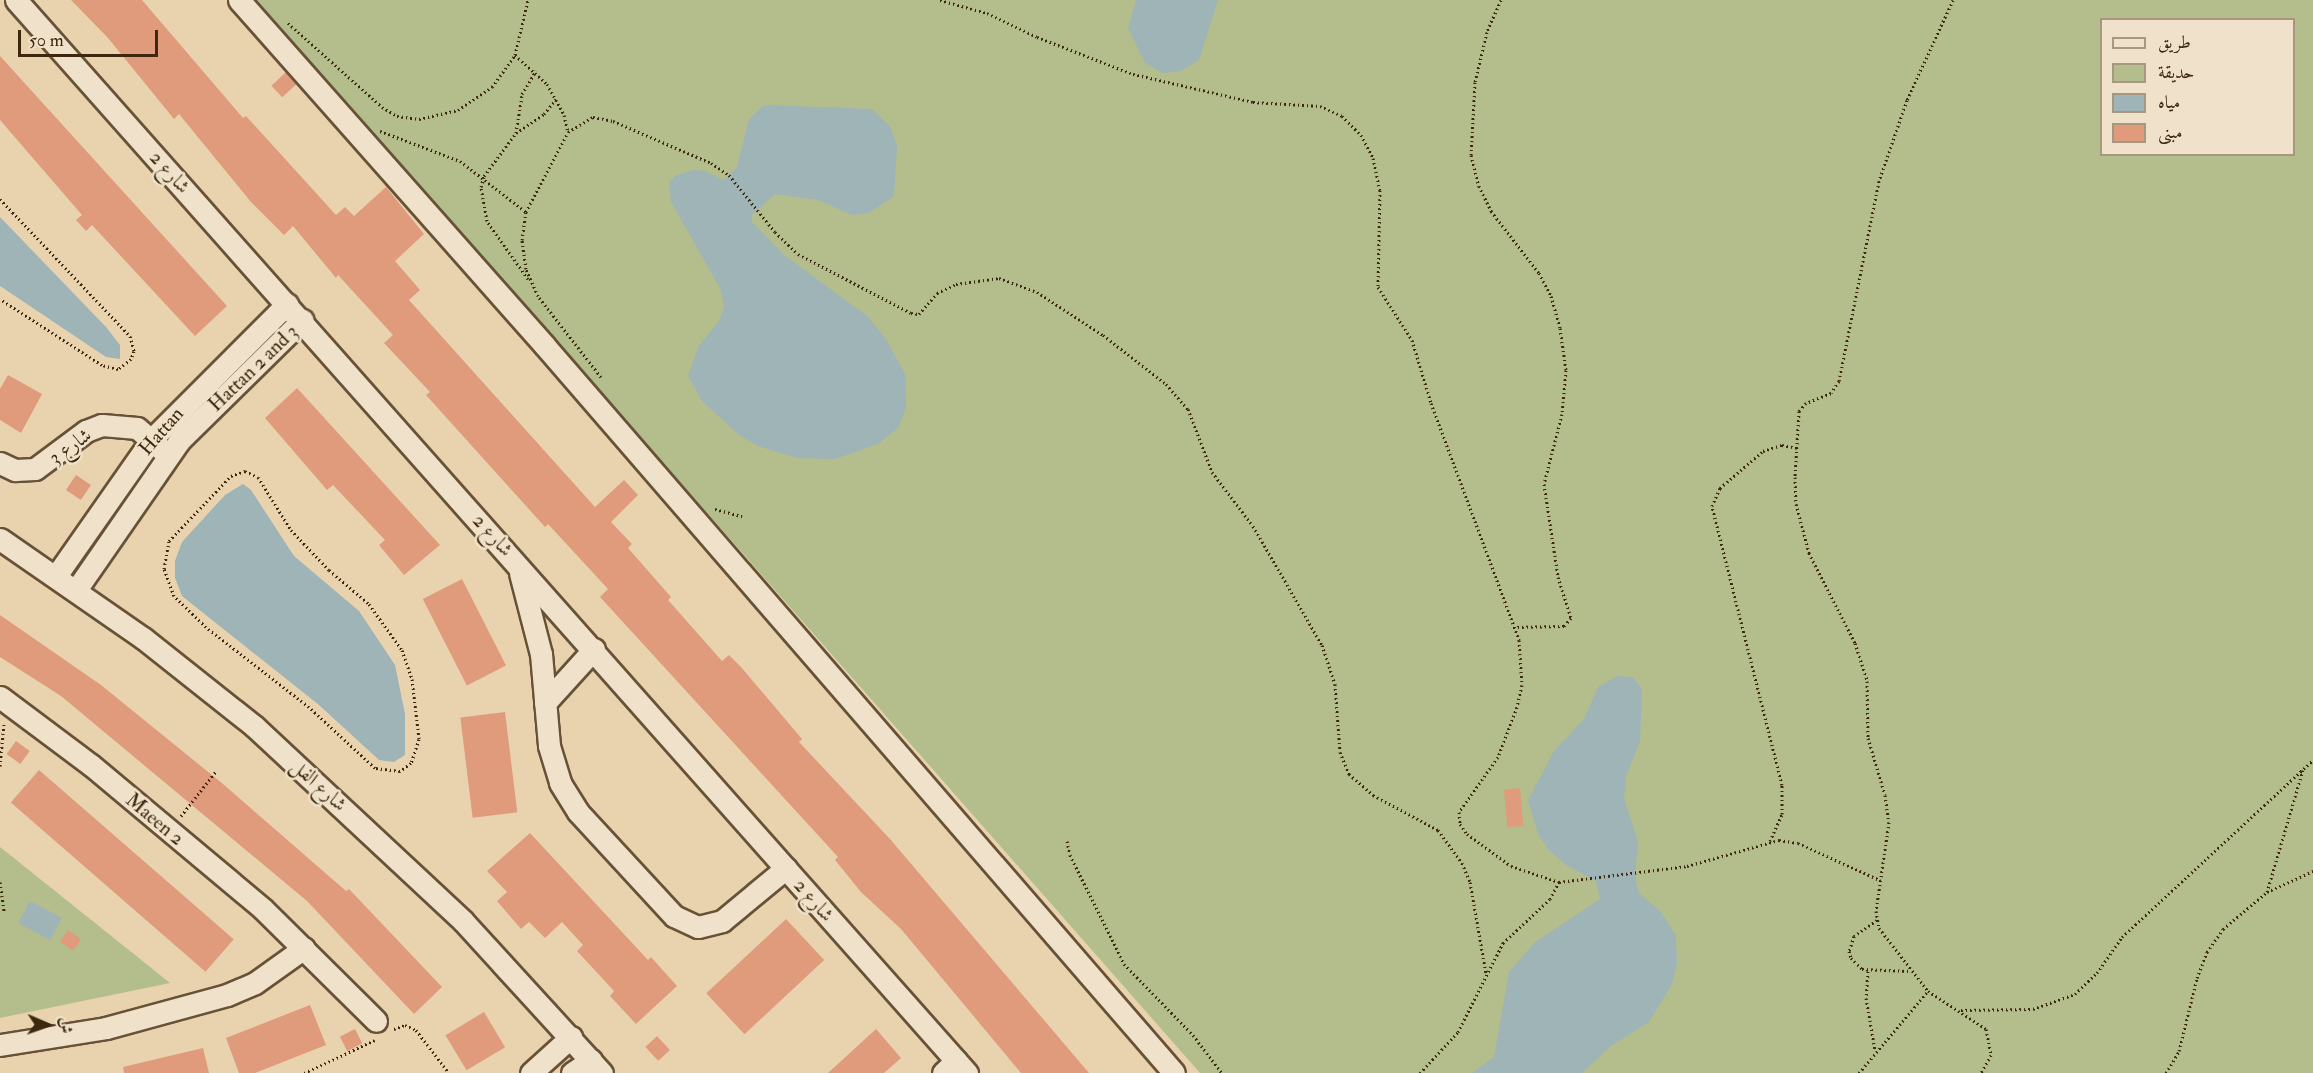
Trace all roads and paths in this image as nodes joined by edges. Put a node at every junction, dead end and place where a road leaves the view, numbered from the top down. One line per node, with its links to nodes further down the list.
1 (16, 0): 19 (street, شارع 2)
2 (239, 0): 11 (street)
3 (528, 0): 8 (path)
4 (940, 0): 35 (path)
5 (1501, 0): 35 (path)
6 (1953, 0): 23 (path)
7 (282, 17): 8 (path)
8 (514, 54): 9 (path)
9 (536, 71): 10 (path); 13 (path)
10 (556, 98): 12 (path); 13 (path)
11 (350, 125): 14 (path); 70 (street)
12 (568, 132): 16 (path); 57 (path)
13 (516, 133): 14 (path)
14 (484, 176): 16 (path); 17 (path)
15 (0, 199): 18 (path)
16 (526, 212): 17 (path)
17 (531, 283): 21 (path)
18 (0, 299)
19 (287, 304): 20 (street, شارع 2); 22 (street, Hattan)
20 (302, 320): 24 (street, Hattan 2 and 3); 32 (street, شارع 2)
21 (605, 384)
22 (152, 439): 24 (street, شارع 3); 25 (street, شارع 3); 28 (street, Hattan)
23 (1797, 448): 45 (path); 48 (path)
24 (167, 456): 30 (street, Hattan 2 and 3)
25 (0, 463)
26 (231, 476): 26 (path)
27 (711, 506): 29 (path)
28 (101, 511): 30 (street); 33 (street, Hattan)
29 (742, 516)
30 (121, 526): 34 (street, Hattan 2 and 3)
31 (0, 539): 33 (street, شارع الفل)
32 (516, 561): 36 (street, شارع 2); 38 (street)
33 (56, 576): 34 (street, شارع الفل)
34 (76, 590): 61 (street, شارع الفل)
35 (1516, 627): 50 (path)
36 (594, 649): 38 (street); 46 (street, شارع 2)
37 (3, 699): 40 (path); 43 (street, Maeen 2)
38 (545, 703): 46 (street)
39 (2313, 760): 42 (path)
40 (0, 766)
41 (217, 770): 43 (path)
42 (2303, 770): 51 (path); 59 (path)
43 (169, 830): 54 (street, Maeen 2)
44 (1067, 841): 71 (path)
45 (1770, 841): 48 (path); 50 (path)
46 (786, 868): 65 (street, شارع 2)
47 (2313, 871): 51 (path)
48 (1880, 880): 53 (path)
49 (0, 882): 52 (path)
50 (1560, 882): 57 (path)
51 (2267, 892): 75 (path)
52 (4, 912)
53 (1877, 920): 55 (path); 56 (path)
54 (304, 948): 60 (street, Maeen 2); 62 (street)
55 (1868, 970): 56 (path); 63 (path)
56 (1909, 971): 58 (path)
57 (1486, 974): 72 (path)
58 (1928, 991): 59 (path); 63 (path)
59 (1959, 1010): 74 (path)
60 (379, 1031): 66 (path); 67 (path)
61 (571, 1037): 64 (street, شارع الفل); 68 (street)
62 (0, 1045)
63 (1875, 1052): 73 (path)
64 (596, 1066): 69 (street)
65 (955, 1069)
66 (304, 1073)
67 (449, 1073)
68 (531, 1073)
69 (572, 1073)
70 (1174, 1073)
71 (1222, 1073)
72 (1420, 1073)
73 (1859, 1073)
74 (1981, 1073)
75 (2166, 1073)

